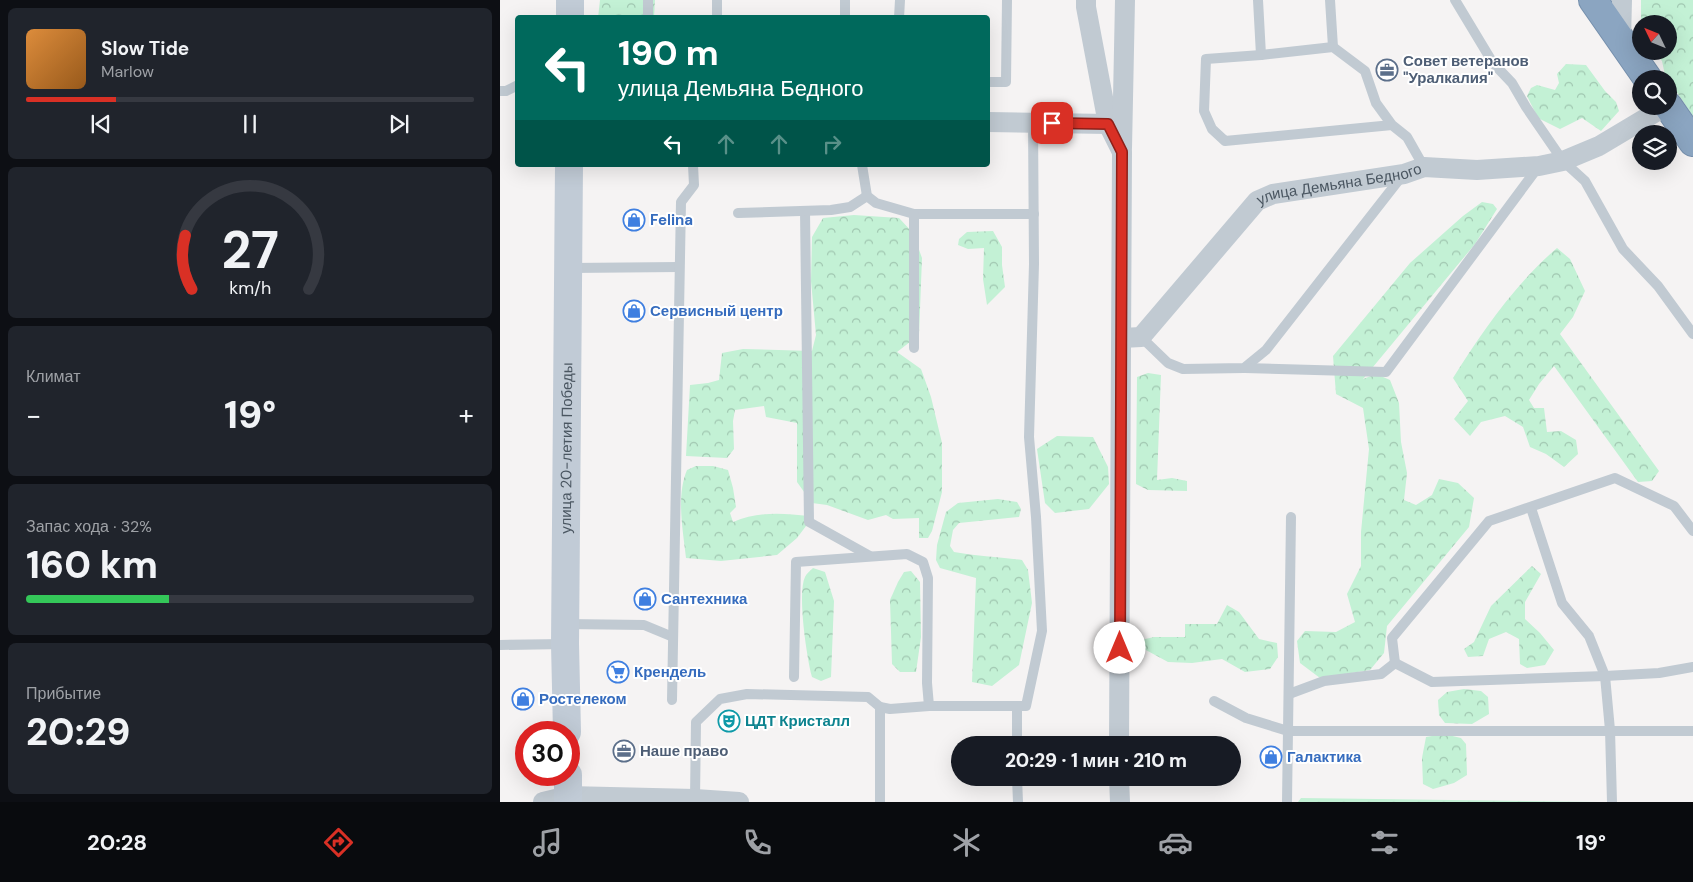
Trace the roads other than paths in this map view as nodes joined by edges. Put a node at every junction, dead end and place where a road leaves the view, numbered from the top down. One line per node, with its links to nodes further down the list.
1 (570, 0): 14 (main road)
2 (648, 0): 15 (lane)
3 (717, 0): 16 (lane)
4 (845, 0): 17 (lane)
5 (900, 0): 18 (lane)
6 (1007, 0): 23 (lane)
7 (1086, 0): 30 (street)
8 (1125, 0): 33 (street)
9 (1258, 0): 21 (lane)
10 (1330, 0): 20 (lane)
11 (1455, 0): 34 (lane)
12 (1593, 0): 19 (highway)
13 (1622, 0): 19 (street)
14 (570, 15)
15 (648, 15)
16 (716, 15)
17 (846, 15)
18 (899, 15)
19 (1621, 40): 22 (highway)
20 (1333, 47): 21 (lane); 31 (lane)
21 (1261, 56): 31 (lane)
22 (1642, 70)
23 (990, 82)
24 (515, 86): 25 (lane)
25 (500, 91)
26 (1652, 115): 34 (street, улица Демьяна Бедного)
27 (1674, 115): 32 (highway)
28 (990, 122): 29 (street)
29 (1033, 122): 30 (street); 45 (lane)
30 (1108, 124): 33 (street)
31 (1392, 125): 39 (lane)
32 (1693, 142)
33 (1122, 152): 49 (street)
34 (1563, 161): 35 (street, улица Демьяна Бедного); 48 (lane)
35 (1539, 166): 39 (street, улица Демьяна Бедного); 51 (lane)
36 (569, 167): 47 (main road, улица 20-летия Победы)
37 (693, 167): 46 (lane)
38 (862, 167): 41 (lane)
39 (1424, 167): 40 (street, улица Демьяна Бедного)
40 (1404, 174): 49 (street, улица Демьяна Бедного); 51 (lane)
41 (867, 196): 42 (lane); 44 (lane)
42 (805, 211): 43 (lane); 55 (lane)
43 (738, 213)
44 (914, 214): 45 (lane); 50 (lane)
45 (1034, 214): 67 (lane)
46 (679, 267): 47 (lane); 57 (lane)
47 (568, 268): 56 (main road, улица 20-летия Победы)
48 (1693, 334)
49 (1132, 338): 51 (lane); 74 (street)
50 (914, 348)
51 (1244, 368)
52 (1531, 508): 54 (lane); 59 (lane); 61 (lane)
53 (1291, 517): 63 (lane)
54 (1693, 531)
55 (871, 556): 62 (lane); 66 (lane)
56 (565, 634): 57 (lane); 58 (lane); 69 (main road, улица 20-летия Победы)
57 (673, 637): 64 (lane)
58 (500, 645)
59 (1395, 663): 61 (lane); 63 (lane)
60 (1693, 667): 61 (lane)
61 (1605, 676): 70 (lane)
62 (794, 677)
63 (1289, 694): 71 (lane)
64 (672, 700)
65 (1214, 700): 71 (lane)
66 (929, 706): 67 (lane); 68 (lane)
67 (1017, 706): 73 (lane)
68 (880, 707): 78 (lane); 82 (lane)
69 (567, 721)
70 (1610, 730): 71 (lane); 72 (lane); 86 (lane)
71 (1288, 731): 85 (lane)
72 (1693, 731)
73 (1017, 736)
74 (1119, 736)
75 (1017, 786): 83 (lane)
76 (1119, 786): 84 (street)
77 (562, 794): 79 (street)
78 (694, 799): 80 (street); 81 (street)
79 (620, 800): 80 (street)
80 (665, 800)
81 (739, 802)
82 (880, 802)
83 (1018, 802)
84 (1120, 802)
85 (1287, 802)
86 (1612, 802)

